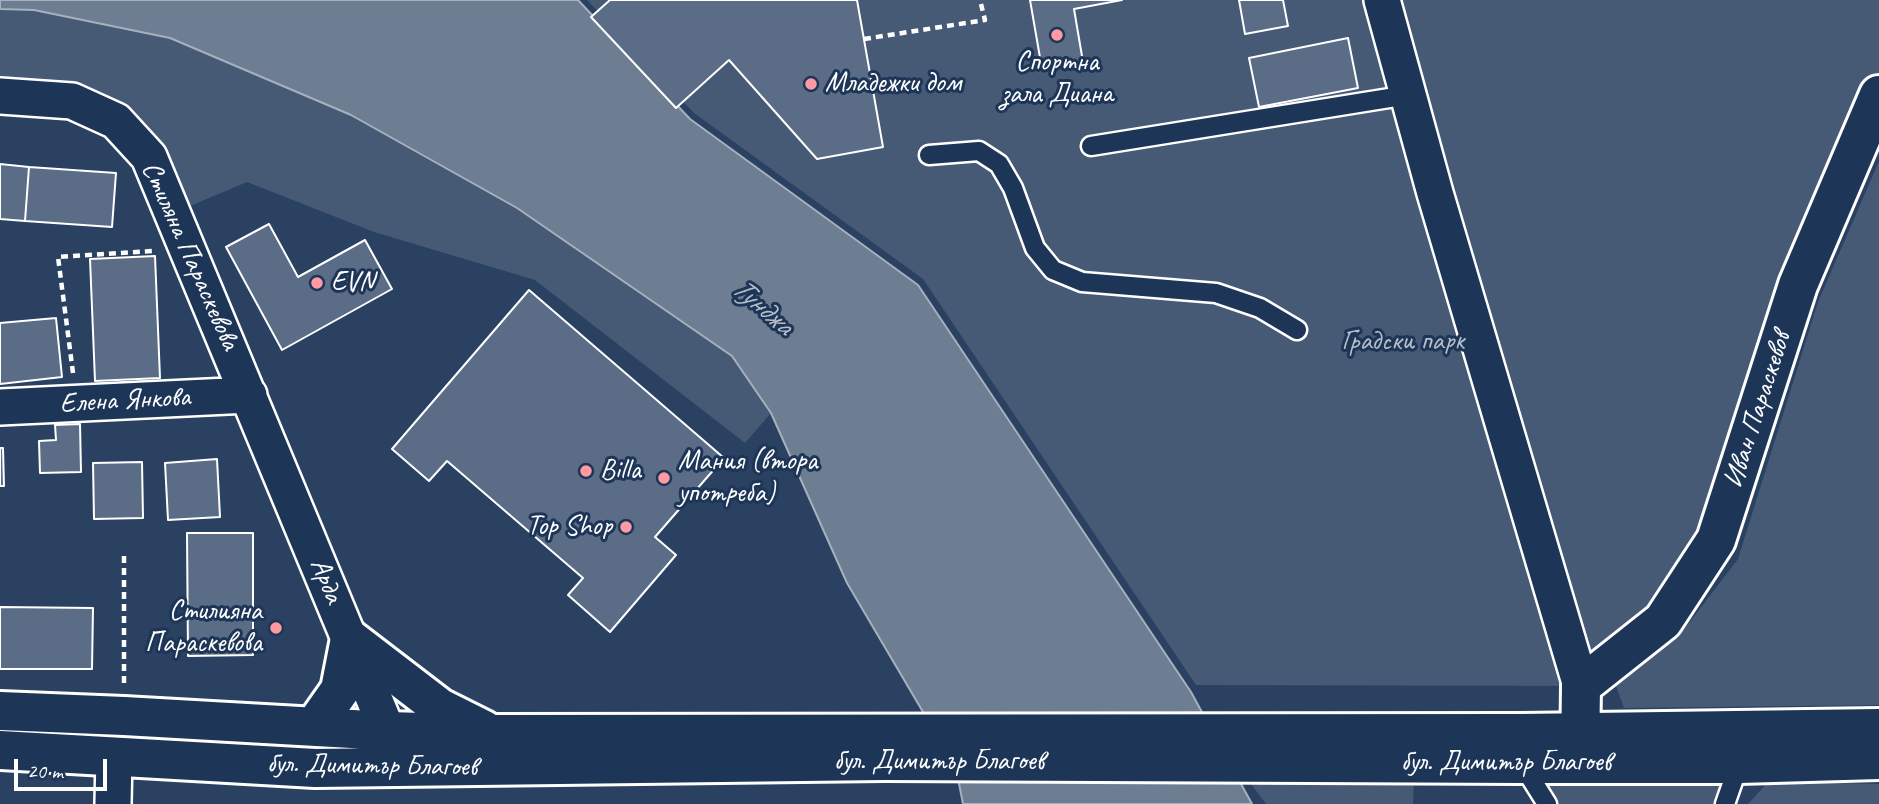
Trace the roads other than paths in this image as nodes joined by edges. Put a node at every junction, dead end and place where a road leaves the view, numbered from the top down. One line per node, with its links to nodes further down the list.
1 (1382, 0): 2 (street)
2 (1408, 95): 5 (lane); 11 (street)
3 (1879, 95): 11 (main road, Иван Параскевов)
4 (0, 96): 8 (street, Стиляна Параскевова)
5 (1091, 146)
6 (929, 155): 7 (lane)
7 (1297, 330)
8 (249, 395): 9 (street, Елена Янкова); 10 (street, Арда)
9 (0, 407)
10 (350, 639): 13 (main road); 15 (street, Арда); 16 (main road)
11 (1581, 686): 19 (main road)
12 (0, 711): 13 (main road, бул. Димитър Благоев)
13 (314, 727): 15 (main road, бул. Димитър Благоев)
14 (1879, 728): 19 (main road, бул. Димитър Благоев)
15 (387, 731): 16 (main road, бул. Димитър Благоев); 25 (street, Арда)
16 (492, 734): 17 (main road, бул. Димитър Благоев)
17 (880, 747): 18 (main road, бул. Димитър Благоев); 25 (main road, бул. Димитър Благоев)
18 (1377, 748): 19 (main road, бул. Димитър Благоев); 23 (main road, бул. Димитър Благоев)
19 (1580, 748): 23 (main road, бул. Димитър Благоев); 24 (main road, бул. Димитър Благоев)
20 (0, 750): 21 (main road, бул. Димитър Благоев)
21 (114, 756): 25 (main road, бул. Димитър Благоев); 26 (street)
22 (1879, 760): 24 (main road, бул. Димитър Благоев)
23 (1522, 764): 27 (lane)
24 (1739, 764): 28 (lane)
25 (402, 768)
26 (113, 804)
27 (1547, 804)
28 (1725, 804)

